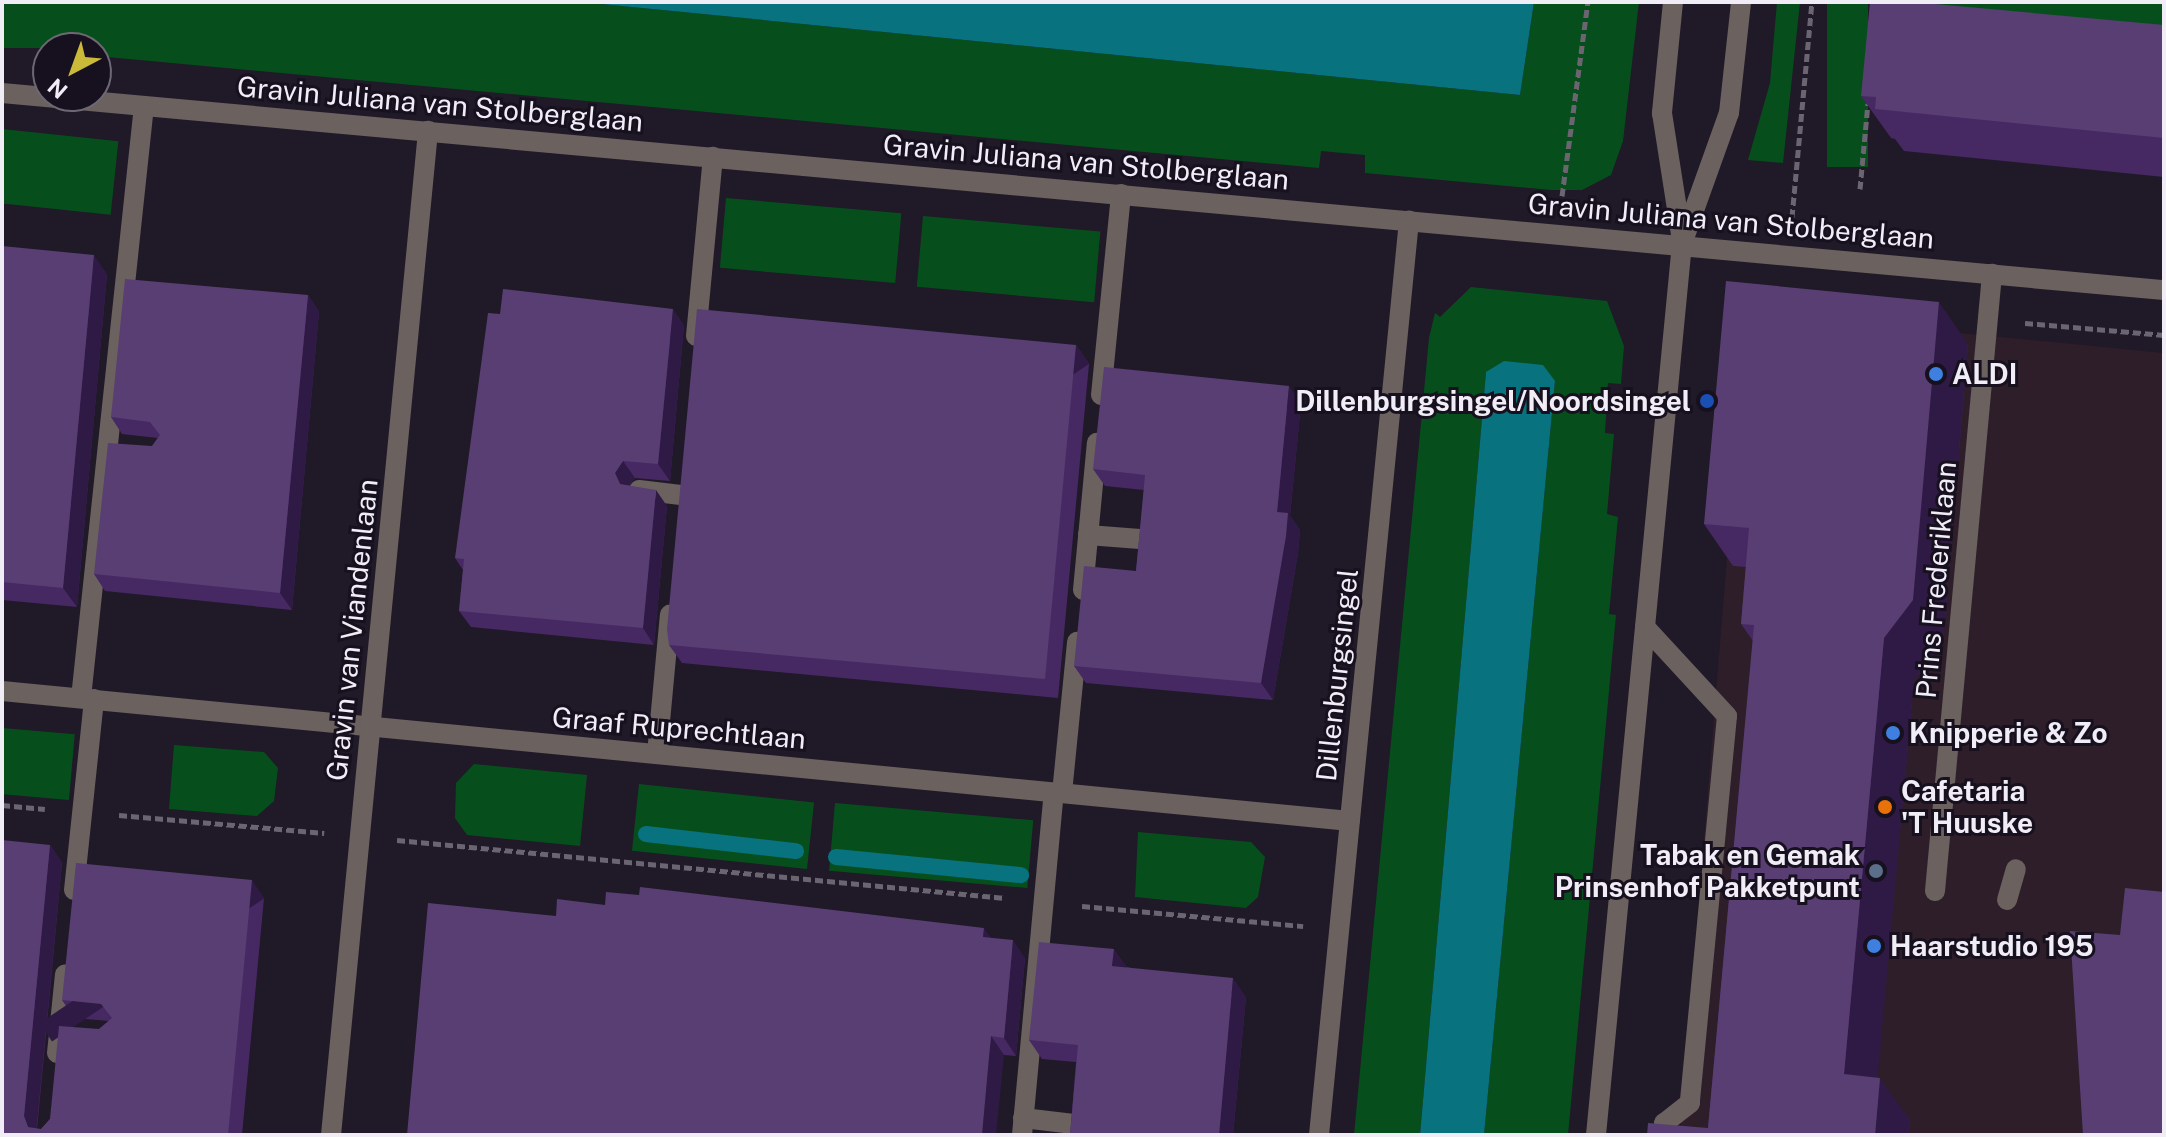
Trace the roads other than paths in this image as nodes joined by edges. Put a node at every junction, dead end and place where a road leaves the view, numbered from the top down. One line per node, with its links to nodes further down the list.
1 (1673, 2): 9 (street)
2 (1741, 2): 9 (street)
3 (2, 93): 4 (street, Gravin Juliana van Stolberglaan)
4 (144, 106): 5 (street, Gravin Juliana van Stolberglaan); 13 (street)
5 (428, 131): 6 (street, Gravin Juliana van Stolberglaan); 25 (street, Gravin van Viandenlaan)
6 (713, 157): 7 (street, Gravin Juliana van Stolberglaan); 12 (street)
7 (1121, 194): 8 (street, Gravin Juliana van Stolberglaan); 19 (street)
8 (1409, 220): 9 (street, Gravin Juliana van Stolberglaan); 28 (street, Dillenburgsingel)
9 (1682, 244): 10 (street, Gravin Juliana van Stolberglaan); 22 (street)
10 (1992, 274): 11 (street, Gravin Juliana van Stolberglaan); 30 (street, Prins Frederiklaan)
11 (2164, 290)
12 (694, 357)
13 (107, 445): 14 (street); 24 (street)
14 (133, 448)
15 (684, 464): 17 (street)
16 (639, 490): 17 (street)
17 (681, 495): 18 (street)
18 (678, 525)
19 (1088, 535): 20 (street); 27 (street)
20 (1140, 539)
21 (673, 586): 26 (street)
22 (1645, 627): 41 (street); 42 (street)
23 (2, 691): 24 (street, Graaf Ruprechtlaan)
24 (88, 699): 25 (street, Graaf Ruprechtlaan); 32 (street)
25 (371, 726): 26 (street, Graaf Ruprechtlaan); 39 (street, Gravin van Viandenlaan)
26 (657, 754): 27 (street, Graaf Ruprechtlaan)
27 (1058, 793): 28 (street, Graaf Ruprechtlaan); 38 (street)
28 (1350, 821): 40 (street, Dillenburgsingel)
29 (2016, 869): 31 (street)
30 (1935, 891)
31 (2007, 900)
32 (70, 921)
33 (67, 952): 34 (street)
34 (59, 1030): 35 (street); 36 (street)
35 (85, 1032)
36 (55, 1075)
37 (1074, 1124): 38 (street)
38 (1022, 1127)
39 (331, 1135)
40 (1319, 1135)
41 (1596, 1135)
42 (1663, 1135)

